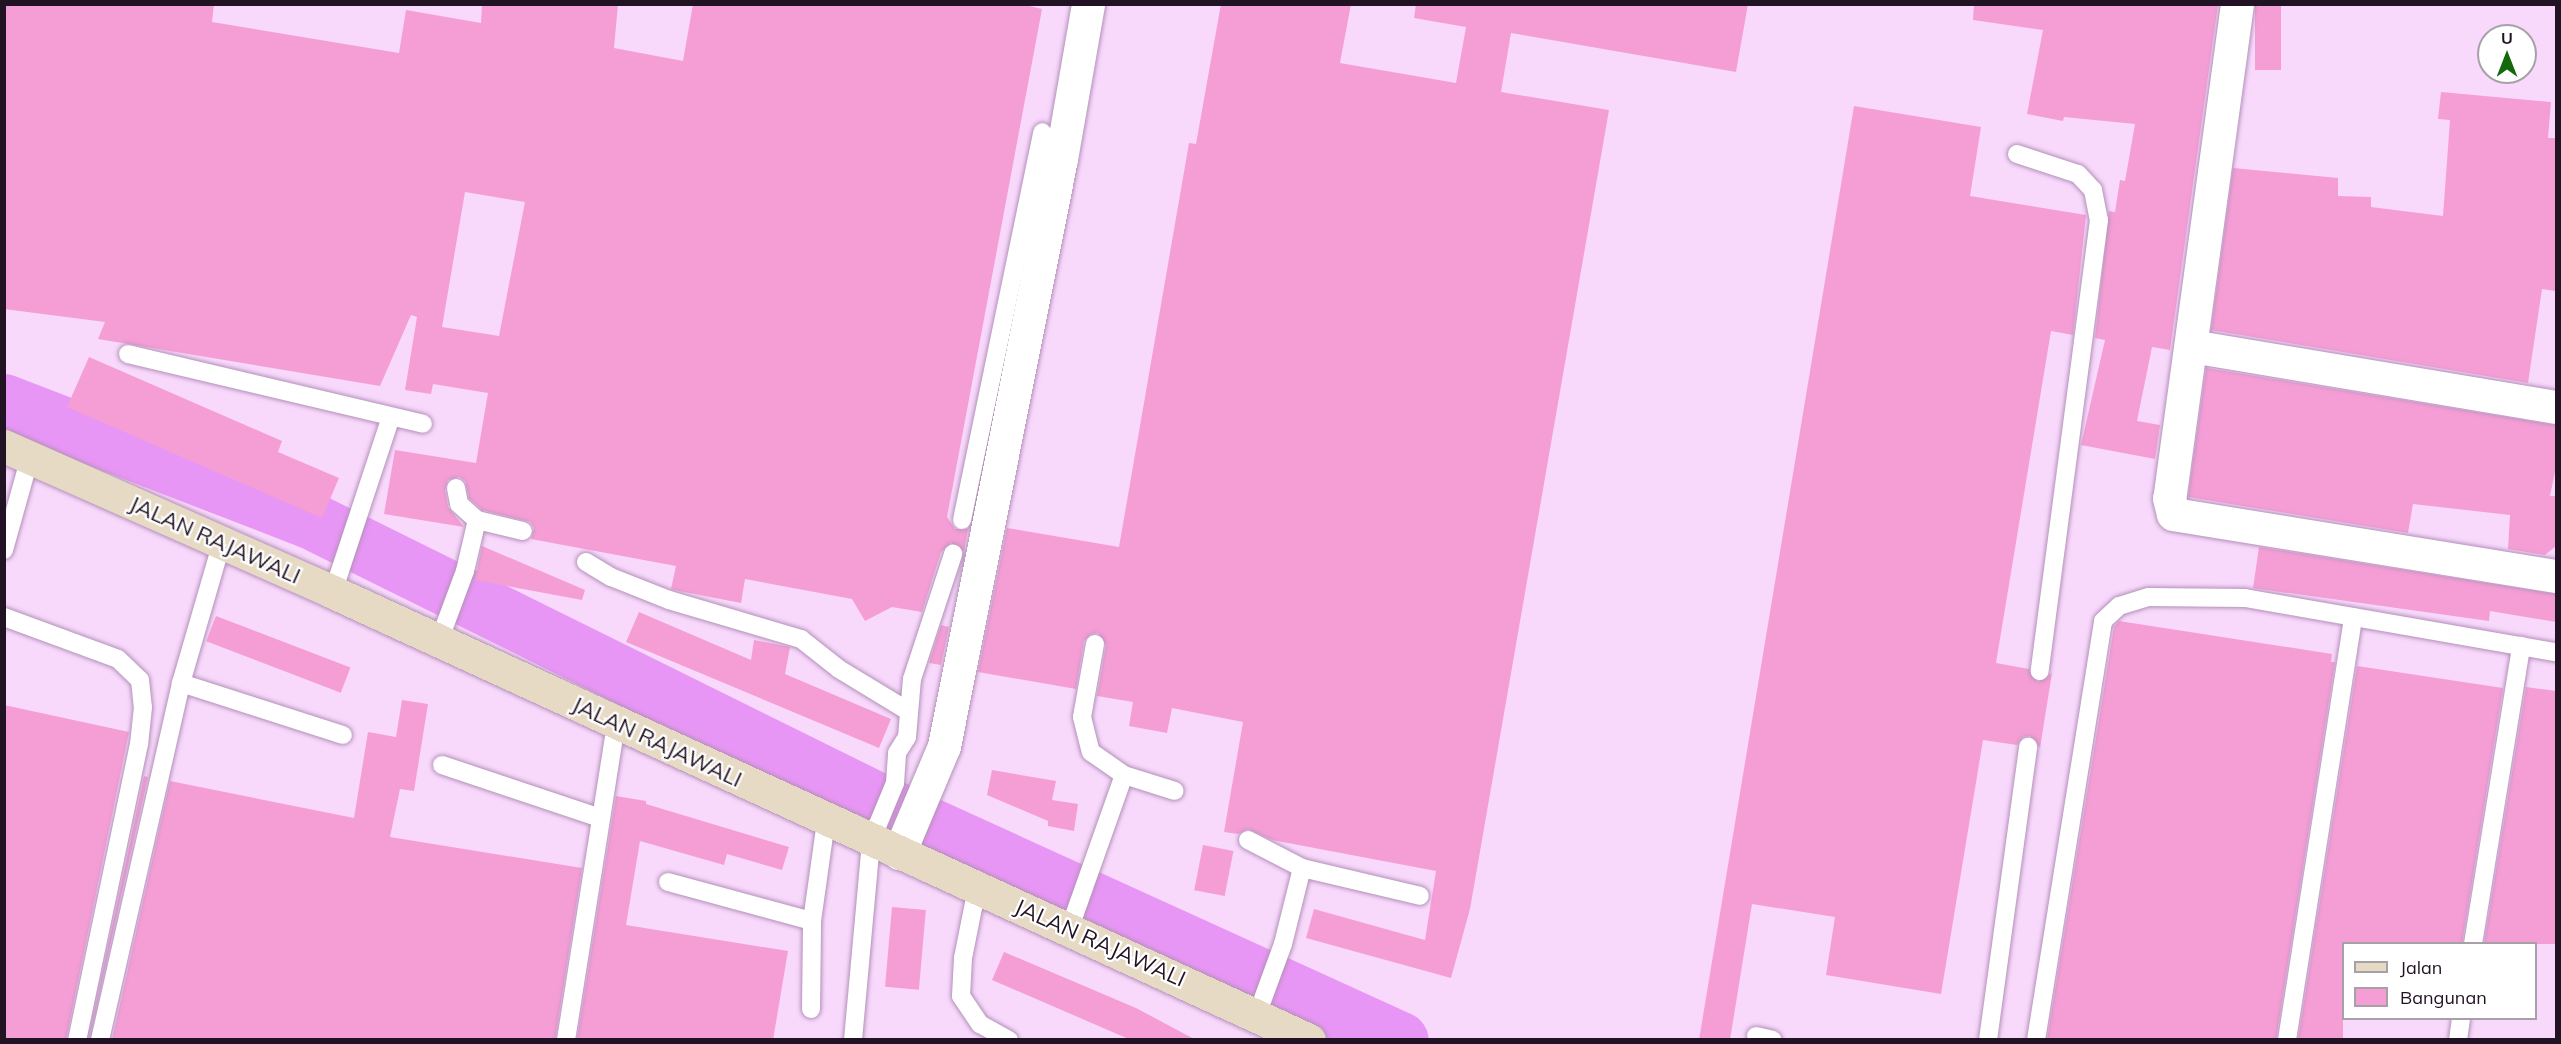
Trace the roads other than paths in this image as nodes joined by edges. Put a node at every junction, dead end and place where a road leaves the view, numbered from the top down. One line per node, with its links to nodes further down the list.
1 (1088, 4): 38 (street)
2 (2237, 4): 5 (street)
3 (1042, 132): 13 (lane)
4 (2017, 154): 27 (lane)
5 (2191, 346): 7 (street); 19 (street)
6 (128, 354): 8 (lane)
7 (2556, 407)
8 (391, 417): 9 (lane); 20 (lane)
9 (423, 424)
10 (17, 452): 15 (street, JALAN RAJAWALI); 16 (lane)
11 (456, 488): 12 (lane)
12 (477, 520): 14 (lane); 23 (lane)
13 (962, 520)
14 (523, 531)
15 (222, 542): 20 (street, JALAN RAJAWALI); 28 (lane)
16 (4, 550)
17 (953, 554): 29 (lane)
18 (586, 562): 29 (lane)
19 (2556, 576)
20 (336, 582): 23 (street, JALAN RAJAWALI)
21 (4, 617): 51 (lane)
22 (2354, 617): 25 (lane); 57 (lane); 58 (lane)
23 (439, 641): 30 (street, JALAN RAJAWALI)
24 (1095, 644): 34 (lane)
25 (2521, 646): 26 (lane); 46 (lane)
26 (2556, 652)
27 (2040, 671)
28 (181, 683): 31 (lane); 52 (lane)
29 (908, 711): 38 (lane)
30 (616, 723): 36 (lane); 37 (street, JALAN RAJAWALI)
31 (343, 735)
32 (2028, 747): 56 (lane)
33 (442, 765): 36 (lane)
34 (1124, 775): 35 (lane); 44 (lane)
35 (1175, 791)
36 (600, 818): 53 (lane)
37 (826, 821): 38 (street, JALAN RAJAWALI); 45 (lane)
38 (895, 840): 42 (street, JALAN RAJAWALI); 54 (lane)
39 (1248, 840): 40 (lane)
40 (1302, 868): 43 (lane); 48 (lane)
41 (668, 882): 45 (lane)
42 (977, 888): 44 (street, JALAN RAJAWALI); 55 (lane)
43 (1420, 896)
44 (1073, 918): 48 (street, JALAN RAJAWALI)
45 (812, 921): 47 (lane)
46 (2473, 942)
47 (811, 1009)
48 (1257, 1015): 50 (street, JALAN RAJAWALI)
49 (2461, 1020): 59 (lane)
50 (1303, 1038)
51 (77, 1040)
52 (100, 1040)
53 (566, 1040)
54 (854, 1040)
55 (1009, 1040)
56 (1988, 1040)
57 (2036, 1040)
58 (2287, 1040)
59 (2458, 1040)

